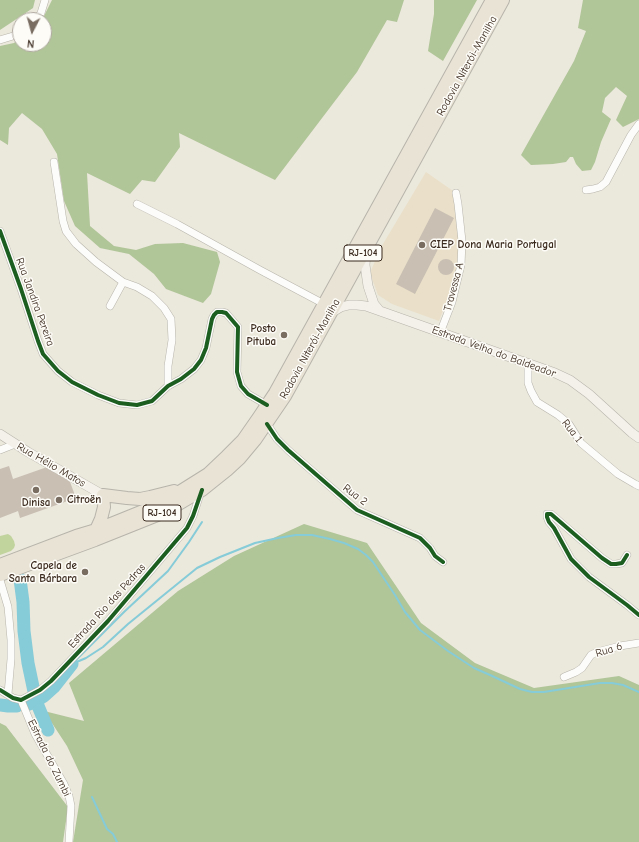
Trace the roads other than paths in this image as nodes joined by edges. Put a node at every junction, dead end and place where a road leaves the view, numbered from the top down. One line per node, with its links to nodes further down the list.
1 (45, 0): 4 (street)
2 (492, 0): 16 (highway, Rodovia Niterói-Manilha / RJ-104)
3 (503, 0): 13 (highway, Rodovia Niterói-Manilha / RJ-104)
4 (40, 12)
5 (12, 36): 6 (street)
6 (0, 40)
7 (639, 124): 9 (street)
8 (54, 162): 14 (street)
9 (586, 190)
10 (456, 193): 18 (street, Travessa A)
11 (137, 204): 16 (street)
12 (0, 231): 20 (street, Rua Jandira Pereira)
13 (368, 244): 16 (highway, Rodovia Niterói-Manilha / RJ-104); 17 (main road)
14 (124, 282): 15 (street); 20 (street)
15 (110, 306)
16 (327, 308): 17 (main road, Estrada Velha do Baldeador); 21 (highway, Rodovia Niterói-Manilha / RJ-104); 22 (highway, Rodovia Niterói-Manilha / RJ-104)
17 (379, 310): 18 (main road, Estrada Velha do Baldeador)
18 (440, 333): 19 (main road, Estrada Velha do Baldeador)
19 (528, 363): 24 (main road, Estrada Velha do Baldeador); 28 (street, Rua 1)
20 (168, 386): 21 (street, Rua Jandira Pereira)
21 (267, 405): 27 (highway, Rodovia Niterói-Manilha / RJ-104)
22 (266, 424): 29 (highway, Rodovia Niterói-Manilha / RJ-104); 33 (street, Rua 2)
23 (0, 434): 25 (main road, Rua Hélio Matos)
24 (639, 438)
25 (16, 444): 26 (street); 30 (main road, Rua Hélio Matos)
26 (0, 450)
27 (190, 486): 30 (highway); 31 (highway, Rodovia Niterói-Manilha / RJ-104)
28 (639, 486)
29 (202, 490): 35 (highway, Rodovia Niterói-Manilha / RJ-104); 42 (street, Estrada Rio das Pedras)
30 (103, 495): 31 (highway)
31 (96, 530): 34 (highway, Rodovia Niterói-Manilha / RJ-104)
32 (627, 555): 37 (street)
33 (443, 562)
34 (0, 565)
35 (0, 575)
36 (0, 580): 41 (street)
37 (639, 615)
38 (639, 643): 39 (street, Rua 6)
39 (564, 677)
40 (0, 690): 41 (street)
41 (8, 694): 42 (street)
42 (21, 700): 43 (street, Estrada do Zumbi)
43 (69, 842)

